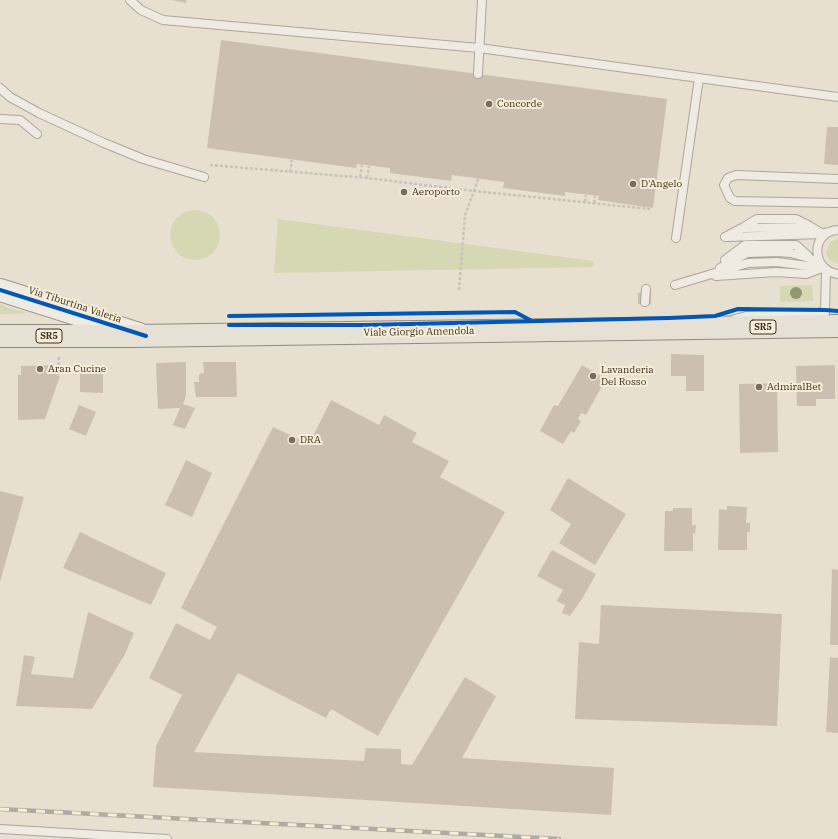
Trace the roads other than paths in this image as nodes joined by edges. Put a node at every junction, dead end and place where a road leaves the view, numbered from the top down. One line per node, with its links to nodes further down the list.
1 (130, 0): 3 (lane)
2 (482, 0): 3 (lane)
3 (479, 48): 4 (lane); 5 (lane)
4 (478, 74)
5 (698, 78): 7 (lane); 15 (lane)
6 (0, 88): 10 (lane)
7 (838, 97)
8 (0, 119): 9 (lane)
9 (37, 134)
10 (204, 177)
11 (838, 179): 12 (lane)
12 (838, 203)
13 (838, 230): 14 (lane)
14 (826, 233): 14 (lane); 16 (lane)
15 (676, 238)
16 (825, 269): 17 (lane); 18 (lane); 18 (lane); 23 (lane)
17 (838, 274)
18 (704, 276): 19 (lane)
19 (674, 285)
20 (646, 289): 22 (lane)
21 (0, 290): 25 (street, Via Tiburtina Valeria)
22 (645, 302)
23 (829, 320): 25 (main road, Viale Giorgio Amendola / SR5)
24 (0, 336): 25 (main road, Viale Giorgio Amendola / SR5)
25 (146, 336)
26 (0, 829): 27 (lane)
27 (167, 839)

